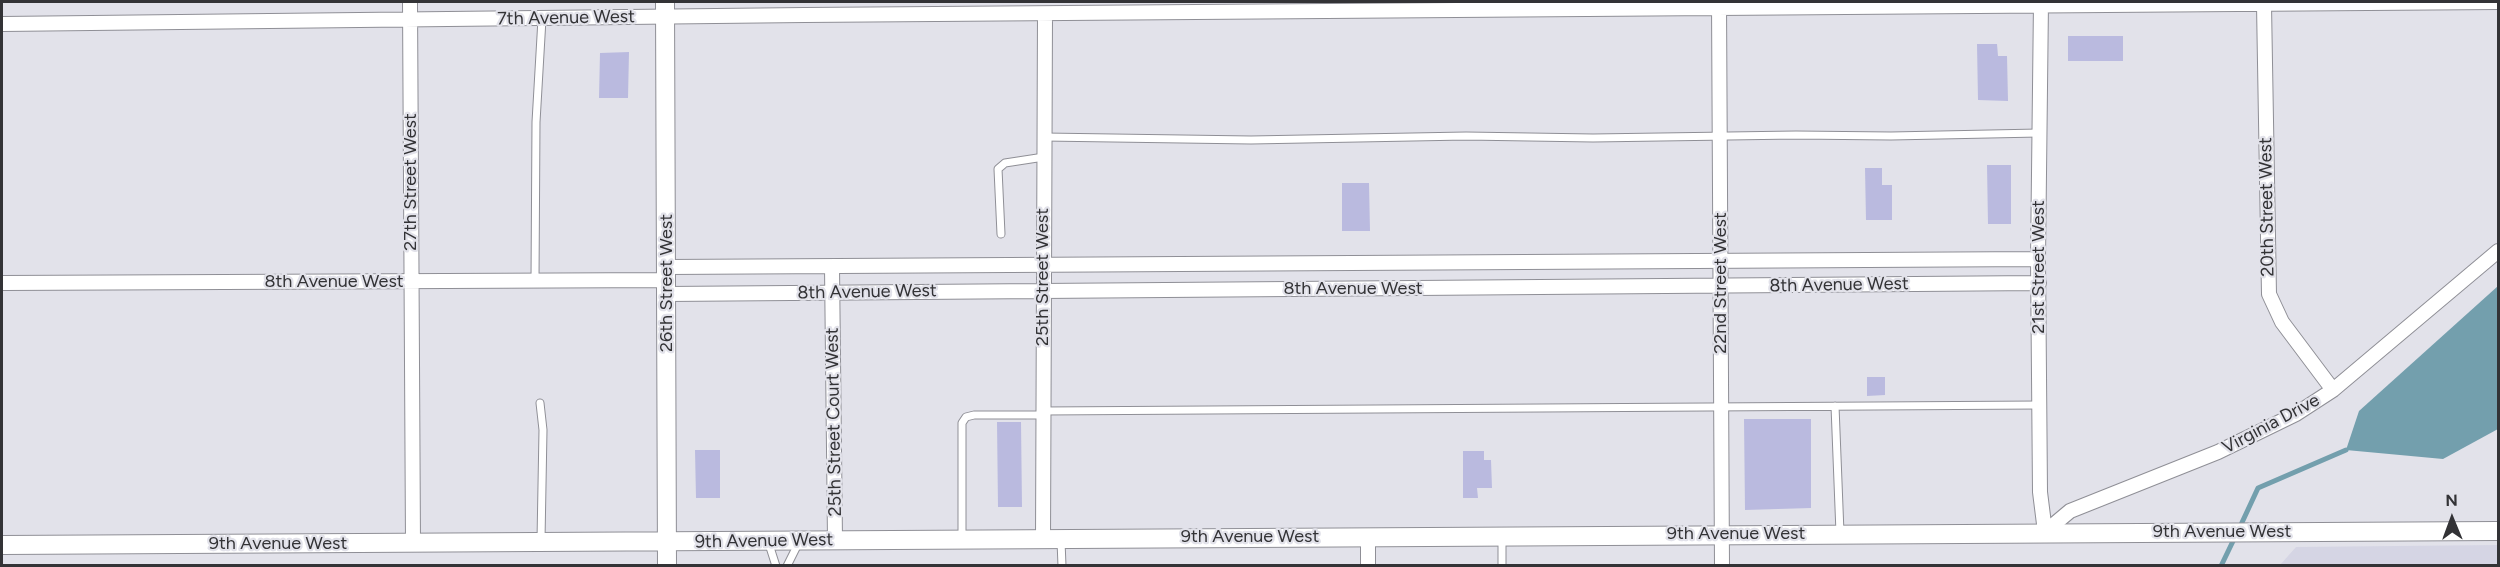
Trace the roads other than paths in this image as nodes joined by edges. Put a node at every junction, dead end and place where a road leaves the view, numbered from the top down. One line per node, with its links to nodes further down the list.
1 (410, 2): 13 (street, 27th Street West)
2 (2474, 2): 3 (street, 7th Avenue West); 4 (street, 7th Avenue West)
3 (2361, 3): 7 (street, 7th Avenue West)
4 (2499, 3)
5 (2041, 4): 6 (street, 7th Avenue West); 7 (street, 7th Avenue West); 15 (street, 21st Street West)
6 (1719, 5): 11 (street, 7th Avenue West); 16 (street, 22nd Street West)
7 (2264, 5): 33 (street, 20th Street West)
8 (805, 8): 9 (street, 7th Avenue West); 10 (street, 7th Avenue West)
9 (943, 8): 11 (street, 7th Avenue West)
10 (665, 9): 12 (street, 7th Avenue West); 26 (street, 26th Street West)
11 (1045, 14): 17 (street, 25th Street West)
12 (542, 19): 13 (street, 7th Avenue West); 25 (lane)
13 (410, 20): 14 (street, 7th Avenue West); 27 (street, 27th Street West)
14 (2, 24)
15 (2039, 133): 16 (lane); 21 (street, 21st Street West)
16 (1720, 136): 17 (lane); 22 (street, 22nd Street West)
17 (1044, 137): 18 (street, 25th Street West)
18 (1044, 156): 19 (lane); 23 (street, 25th Street West)
19 (1001, 234)
20 (2499, 251): 33 (street, Virginia Drive)
21 (2038, 259): 22 (street, 8th Avenue West); 28 (street, 21st Street West)
22 (1722, 261): 23 (street, 8th Avenue West); 30 (street, 22nd Street West)
23 (1043, 266): 24 (street, 8th Avenue West); 31 (street, 25th Street West)
24 (832, 267): 26 (street, 8th Avenue West); 32 (street, 25th Street Court West)
25 (535, 280): 26 (street, 8th Avenue West); 27 (street, 8th Avenue West)
26 (667, 280): 32 (street, 8th Avenue West); 51 (street, 26th Street West)
27 (412, 281): 29 (street, 8th Avenue West); 52 (street, 27th Street West)
28 (2039, 283): 30 (street, 8th Avenue West); 35 (street, 21st Street West)
29 (2, 284)
30 (1720, 286): 31 (street, 8th Avenue West); 37 (street, 22nd Street West)
31 (1043, 290): 32 (street, 8th Avenue West); 38 (street, 25th Street West)
32 (832, 292): 47 (street, 25th Street Court West)
33 (2333, 390): 40 (street, Virginia Drive)
34 (540, 403): 50 (lane)
35 (2040, 405): 36 (lane); 40 (street, 21st Street West)
36 (1835, 406): 37 (lane); 41 (lane)
37 (1721, 407): 38 (lane); 42 (street, 22nd Street West)
38 (1043, 413): 45 (lane); 46 (street, 25th Street West)
39 (2499, 531): 40 (street, 9th Avenue West)
40 (2045, 532): 41 (street, 9th Avenue West)
41 (1840, 533): 42 (street, 9th Avenue West)
42 (1722, 534): 44 (street, 9th Avenue West); 60 (street, 22nd Street West)
43 (1368, 536): 44 (street, 9th Avenue West); 46 (street, 9th Avenue West); 58 (street)
44 (1502, 536): 59 (lane)
45 (962, 539): 46 (street, 9th Avenue West); 47 (street, 9th Avenue West)
46 (1052, 539): 57 (lane)
47 (835, 540): 49 (street, 9th Avenue West)
48 (768, 541): 49 (street, 9th Avenue West); 51 (street, 9th Avenue West); 55 (lane)
49 (799, 541): 56 (lane)
50 (541, 542): 51 (street, 9th Avenue West); 52 (street, 9th Avenue West)
51 (667, 542): 54 (street, 26th Street West)
52 (413, 543): 53 (street, 9th Avenue West)
53 (2, 545)
54 (668, 566)
55 (776, 566)
56 (788, 566)
57 (1062, 566)
58 (1368, 566)
59 (1502, 566)
60 (1722, 566)

